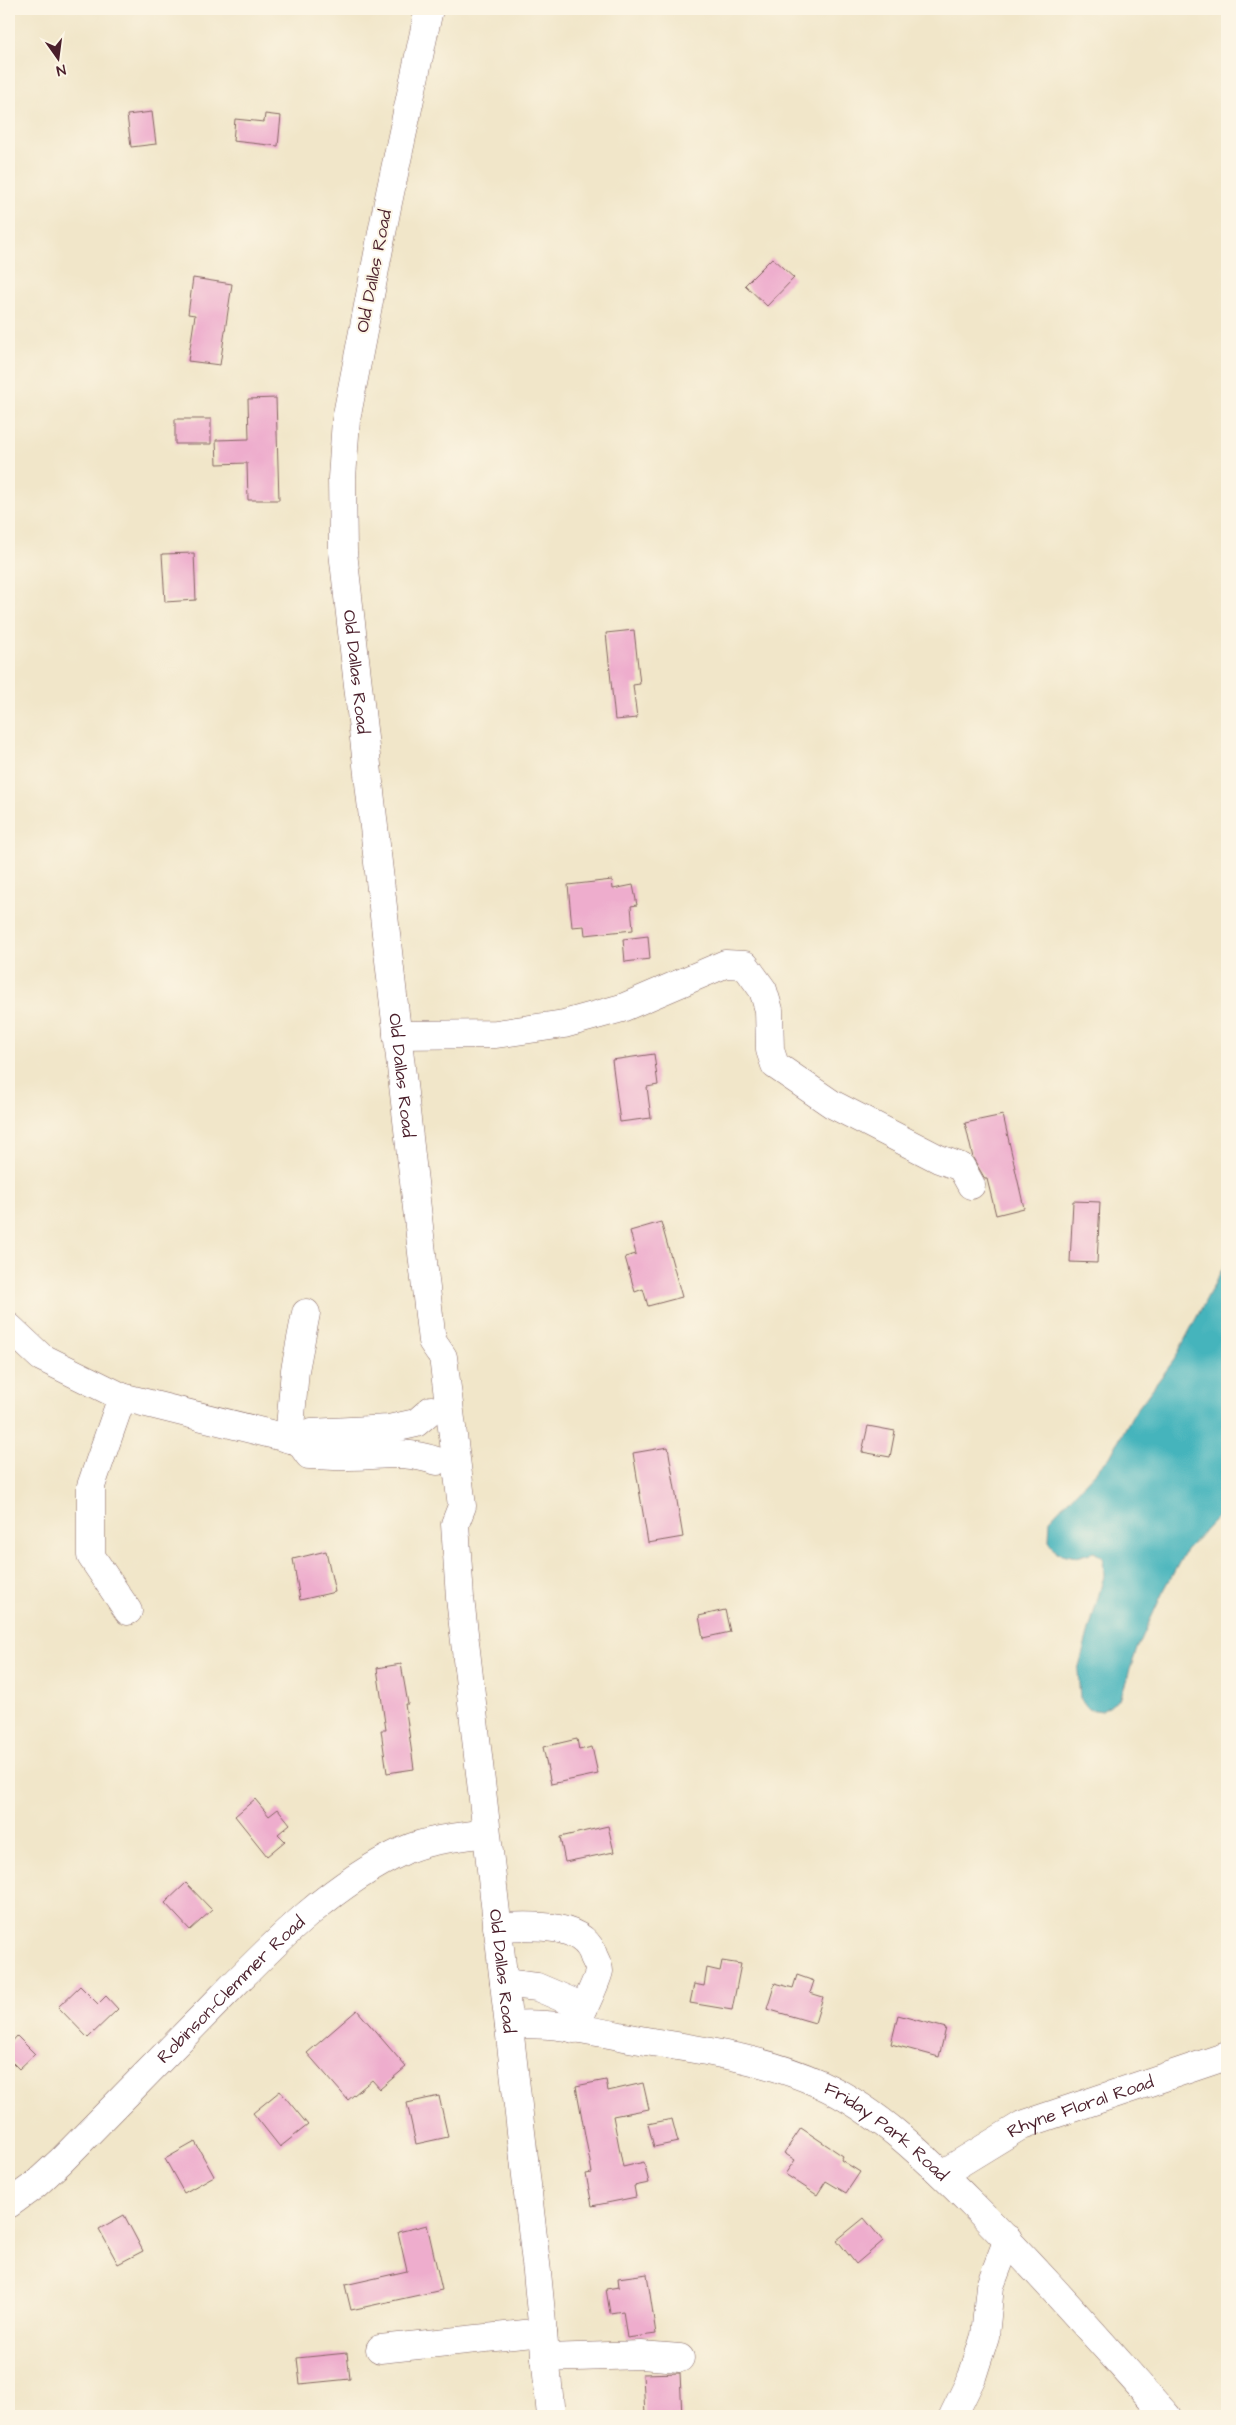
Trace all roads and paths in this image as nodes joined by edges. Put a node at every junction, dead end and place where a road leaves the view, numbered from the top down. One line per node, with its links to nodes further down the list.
1 (429, 9): 2 (main road, Old Dallas Road)
2 (397, 1035): 3 (main road); 6 (main road, Old Dallas Road)
3 (971, 1186)
4 (306, 1313): 9 (main road)
5 (9, 1327): 7 (main road)
6 (432, 1340): 8 (main road, Old Dallas Road); 11 (main road, Old Dallas Road)
7 (122, 1397): 9 (main road); 12 (main road)
8 (431, 1410): 9 (main road); 10 (main road, Old Dallas Road)
9 (294, 1440): 10 (main road)
10 (437, 1461): 11 (main road, Old Dallas Road)
11 (456, 1524): 13 (main road, Old Dallas Road)
12 (128, 1611)
13 (486, 1832): 14 (main road, Old Dallas Road); 20 (main road, Robinson-Clemmer Road)
14 (497, 1927): 15 (main road, Old Dallas Road); 16 (main road)
15 (504, 1983): 16 (main road); 17 (main road, Old Dallas Road)
16 (579, 2018): 17 (main road, Friday Park Road); 19 (main road, Friday Park Road)
17 (509, 2025): 22 (main road, Old Dallas Road)
18 (1227, 2056): 19 (main road, Rhyne Floral Road)
19 (942, 2174): 21 (main road, Friday Park Road)
20 (9, 2204)
21 (1008, 2240): 26 (main road); 27 (main road, Friday Park Road)
22 (544, 2345): 23 (main road); 24 (main road); 25 (main road, Old Dallas Road)
23 (380, 2349)
24 (680, 2358)
25 (551, 2416)
26 (953, 2416)
27 (1167, 2416)

